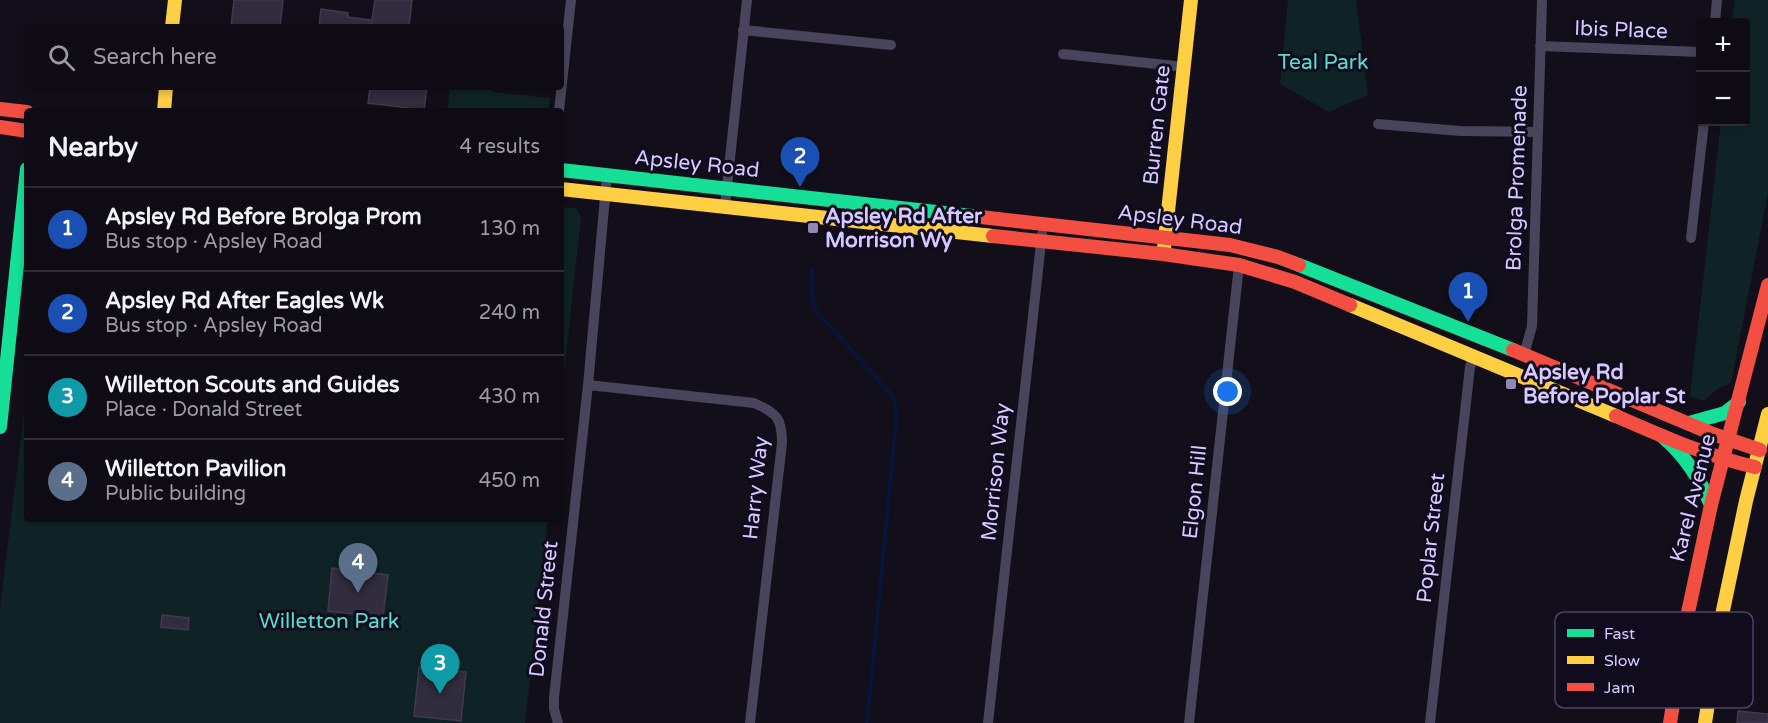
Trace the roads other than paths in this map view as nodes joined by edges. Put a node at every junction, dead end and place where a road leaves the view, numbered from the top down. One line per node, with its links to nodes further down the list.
1 (175, 0): 8 (main road)
2 (571, 0): 14 (street)
3 (747, 0): 9 (street)
4 (1191, 0): 15 (main road, Burren Gate)
5 (1542, 0): 11 (street, Brolga Promenade)
6 (1717, 0): 7 (street)
7 (1715, 18)
8 (172, 24)
9 (743, 30): 10 (street); 30 (street)
10 (891, 45)
11 (1540, 46): 12 (street, Ibis Place); 26 (street, Brolga Promenade)
12 (1696, 52)
13 (1063, 54): 15 (street)
14 (564, 65)
15 (1185, 66): 35 (main road, Burren Gate)
16 (166, 90): 18 (main road)
17 (561, 90): 19 (street)
18 (164, 108)
19 (559, 108)
20 (0, 109): 21 (main road)
21 (24, 112)
22 (1378, 124): 26 (street)
23 (1704, 126): 36 (street)
24 (0, 127): 25 (main road)
25 (24, 131)
26 (1538, 132): 42 (street, Brolga Promenade)
27 (564, 170): 28 (main road, Apsley Road)
28 (607, 175): 30 (main road, Apsley Road); 32 (street, Donald Street)
29 (564, 189): 32 (main road, Apsley Road)
30 (727, 189): 33 (street); 34 (main road, Apsley Road)
31 (24, 190): 41 (main road)
32 (605, 194): 33 (main road, Apsley Road); 44 (street, Donald Street)
33 (725, 205): 37 (main road, Apsley Road)
34 (1043, 225): 35 (main road, Apsley Road); 37 (street, Morrison Way)
35 (1166, 238): 38 (main road, Burren Gate); 42 (main road, Apsley Road)
36 (1690, 238)
37 (1041, 242): 38 (main road, Apsley Road); 61 (street, Morrison Way)
38 (1164, 254): 39 (main road, Apsley Road)
39 (1239, 265): 43 (main road, Apsley Road); 62 (street, Elgon Hill)
40 (1768, 285): 45 (main road, Karel Avenue)
41 (5, 331): 48 (main road)
42 (1524, 355): 47 (main road, Apsley Road)
43 (1473, 357): 49 (main road, Apsley Road); 63 (street, Poplar Street)
44 (588, 385): 59 (street, Donald Street); 60 (street, Harry Way)
45 (1739, 402): 47 (main road); 50 (main road, Karel Avenue)
46 (1768, 414): 51 (main road)
47 (1689, 423): 50 (main road, Apsley Road)
48 (0, 427)
49 (1662, 436): 52 (main road, Apsley Road); 54 (main road)
50 (1729, 438): 51 (main road, Apsley Road); 52 (main road, Karel Avenue)
51 (1760, 450): 53 (main road)
52 (1723, 460): 53 (main road, Apsley Road); 54 (main road, Karel Avenue)
53 (1755, 467): 56 (main road)
54 (1711, 505): 55 (main road, Karel Avenue)
55 (1688, 612)
56 (1723, 612)
57 (1672, 708): 64 (main road, Karel Avenue)
58 (1707, 708): 65 (main road)
59 (558, 723)
60 (750, 723)
61 (988, 723)
62 (1189, 723)
63 (1430, 723)
64 (1670, 723)
65 (1705, 723)

